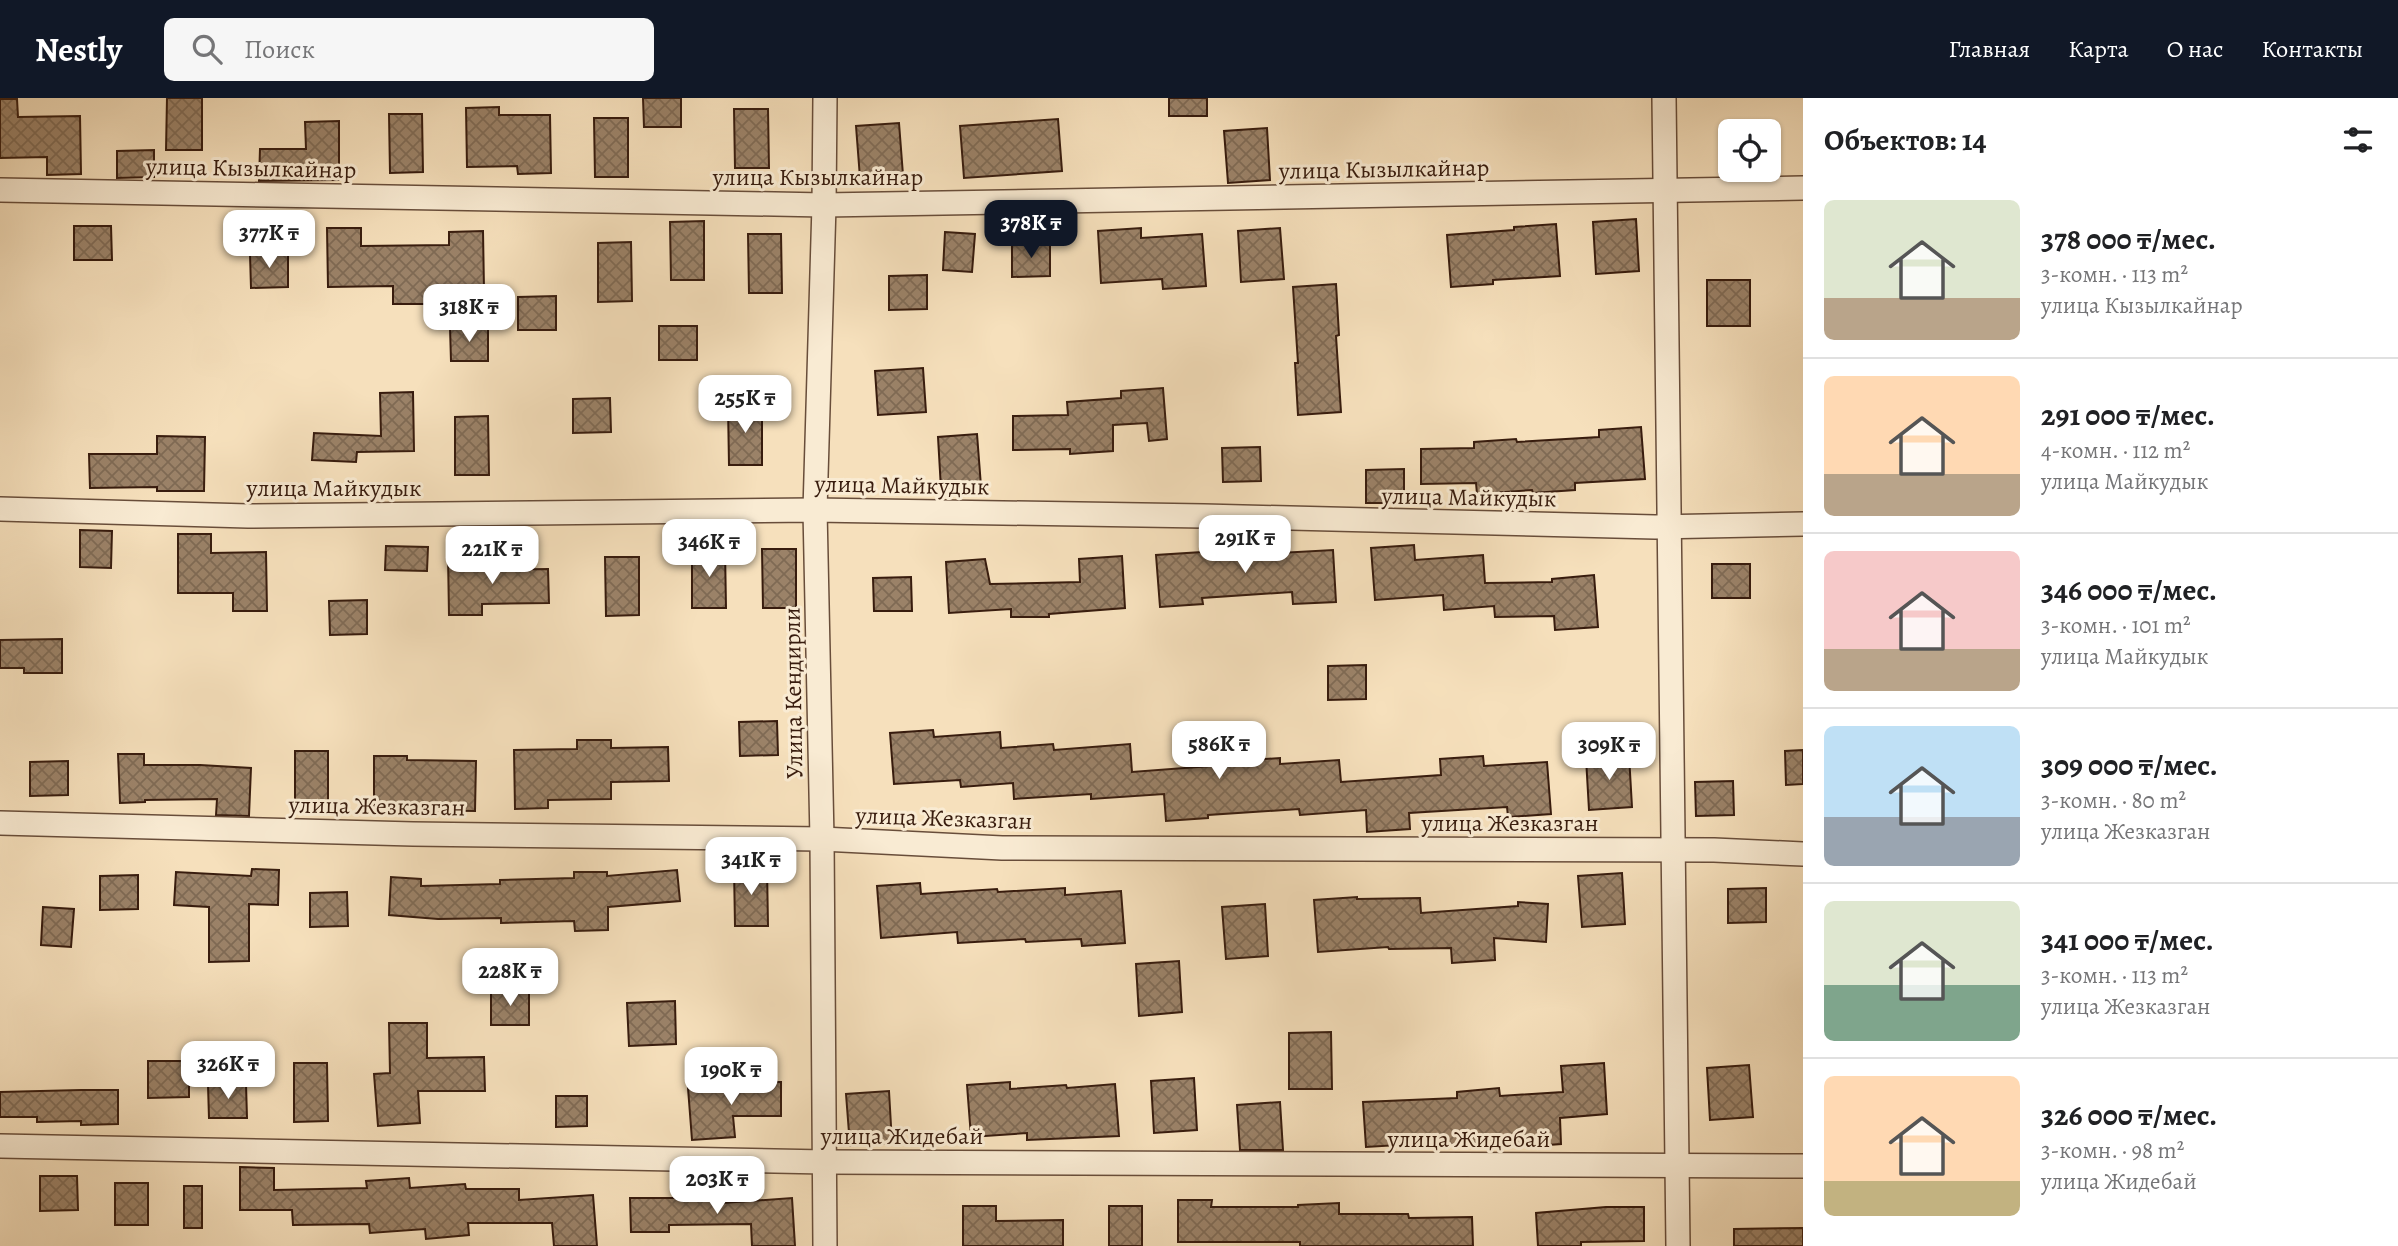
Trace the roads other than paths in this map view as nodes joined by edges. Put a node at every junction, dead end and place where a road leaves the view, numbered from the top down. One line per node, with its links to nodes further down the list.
1 (825, 98): 6 (street, Улица Кендирли)
2 (1664, 98): 5 (street)
3 (1803, 188): 5 (street, улица Кызылкайнар)
4 (0, 190): 6 (street, улица Кызылкайнар)
5 (1665, 190): 6 (street, улица Кызылкайнар); 10 (street)
6 (824, 205): 8 (street, Улица Кендирли)
7 (0, 509): 8 (street, улица Майкудык)
8 (815, 510): 10 (street, улица Майкудык); 12 (street, Улица Кендирли)
9 (1803, 524): 10 (street, улица Майкудык)
10 (1669, 527): 13 (street)
11 (0, 823): 12 (street, улица Жезказган)
12 (822, 839): 13 (street, улица Жезказган); 16 (street, Улица Кендирли)
13 (1673, 850): 14 (street, улица Жезказган); 17 (street)
14 (1803, 854)
15 (0, 1146): 16 (street, улица Жидебай)
16 (825, 1162): 17 (street, улица Жидебай); 19 (street, Улица Кендирли)
17 (1676, 1166): 18 (street, улица Жидебай); 20 (street)
18 (1803, 1166)
19 (825, 1246)
20 (1678, 1246)

